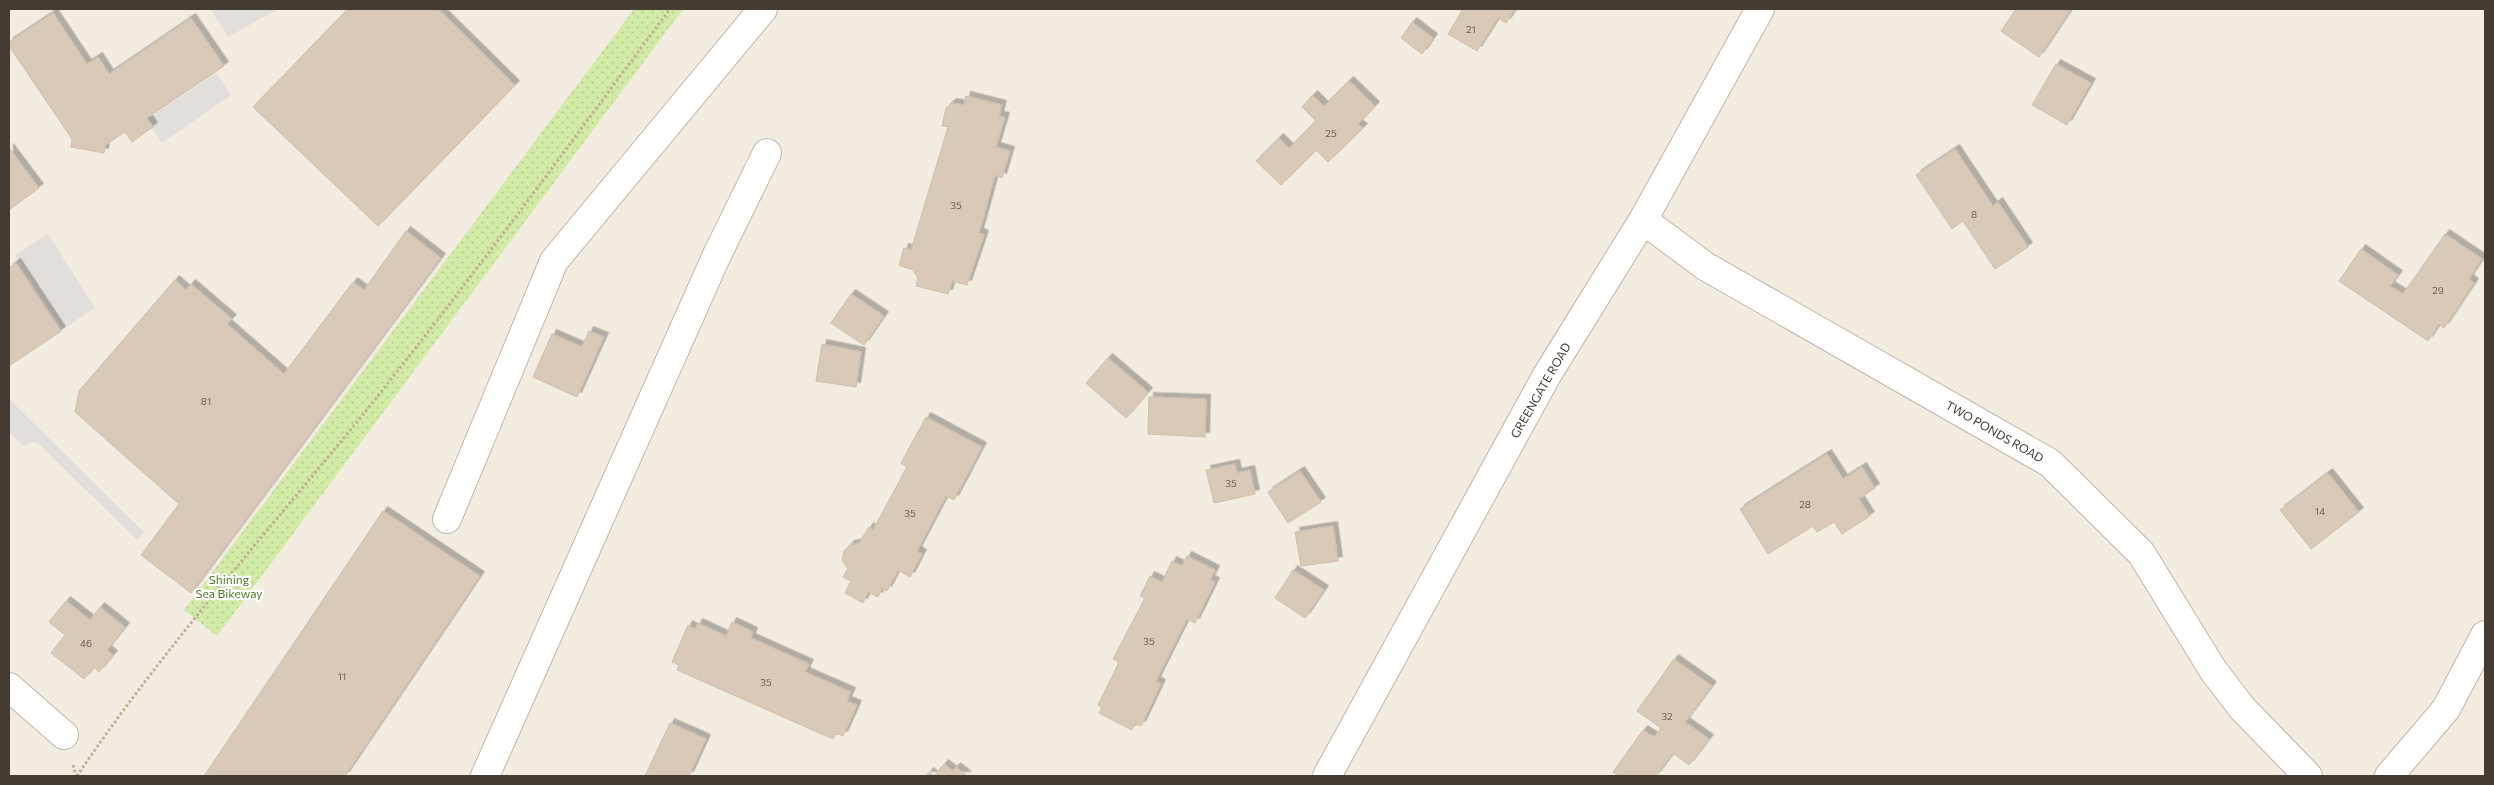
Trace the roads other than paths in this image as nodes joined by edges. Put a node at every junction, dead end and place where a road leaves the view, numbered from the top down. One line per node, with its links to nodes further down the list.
1 (763, 9): 5 (street)
2 (1760, 9): 4 (street, GREENGATE ROAD)
3 (767, 152): 9 (street)
4 (1643, 220): 10 (street, GREENGATE ROAD); 11 (street, TWO PONDS ROAD)
5 (447, 519)
6 (2485, 635): 12 (street)
7 (9, 687): 8 (street)
8 (64, 734)
9 (485, 776)
10 (1328, 776)
11 (2308, 776)
12 (2389, 776)

